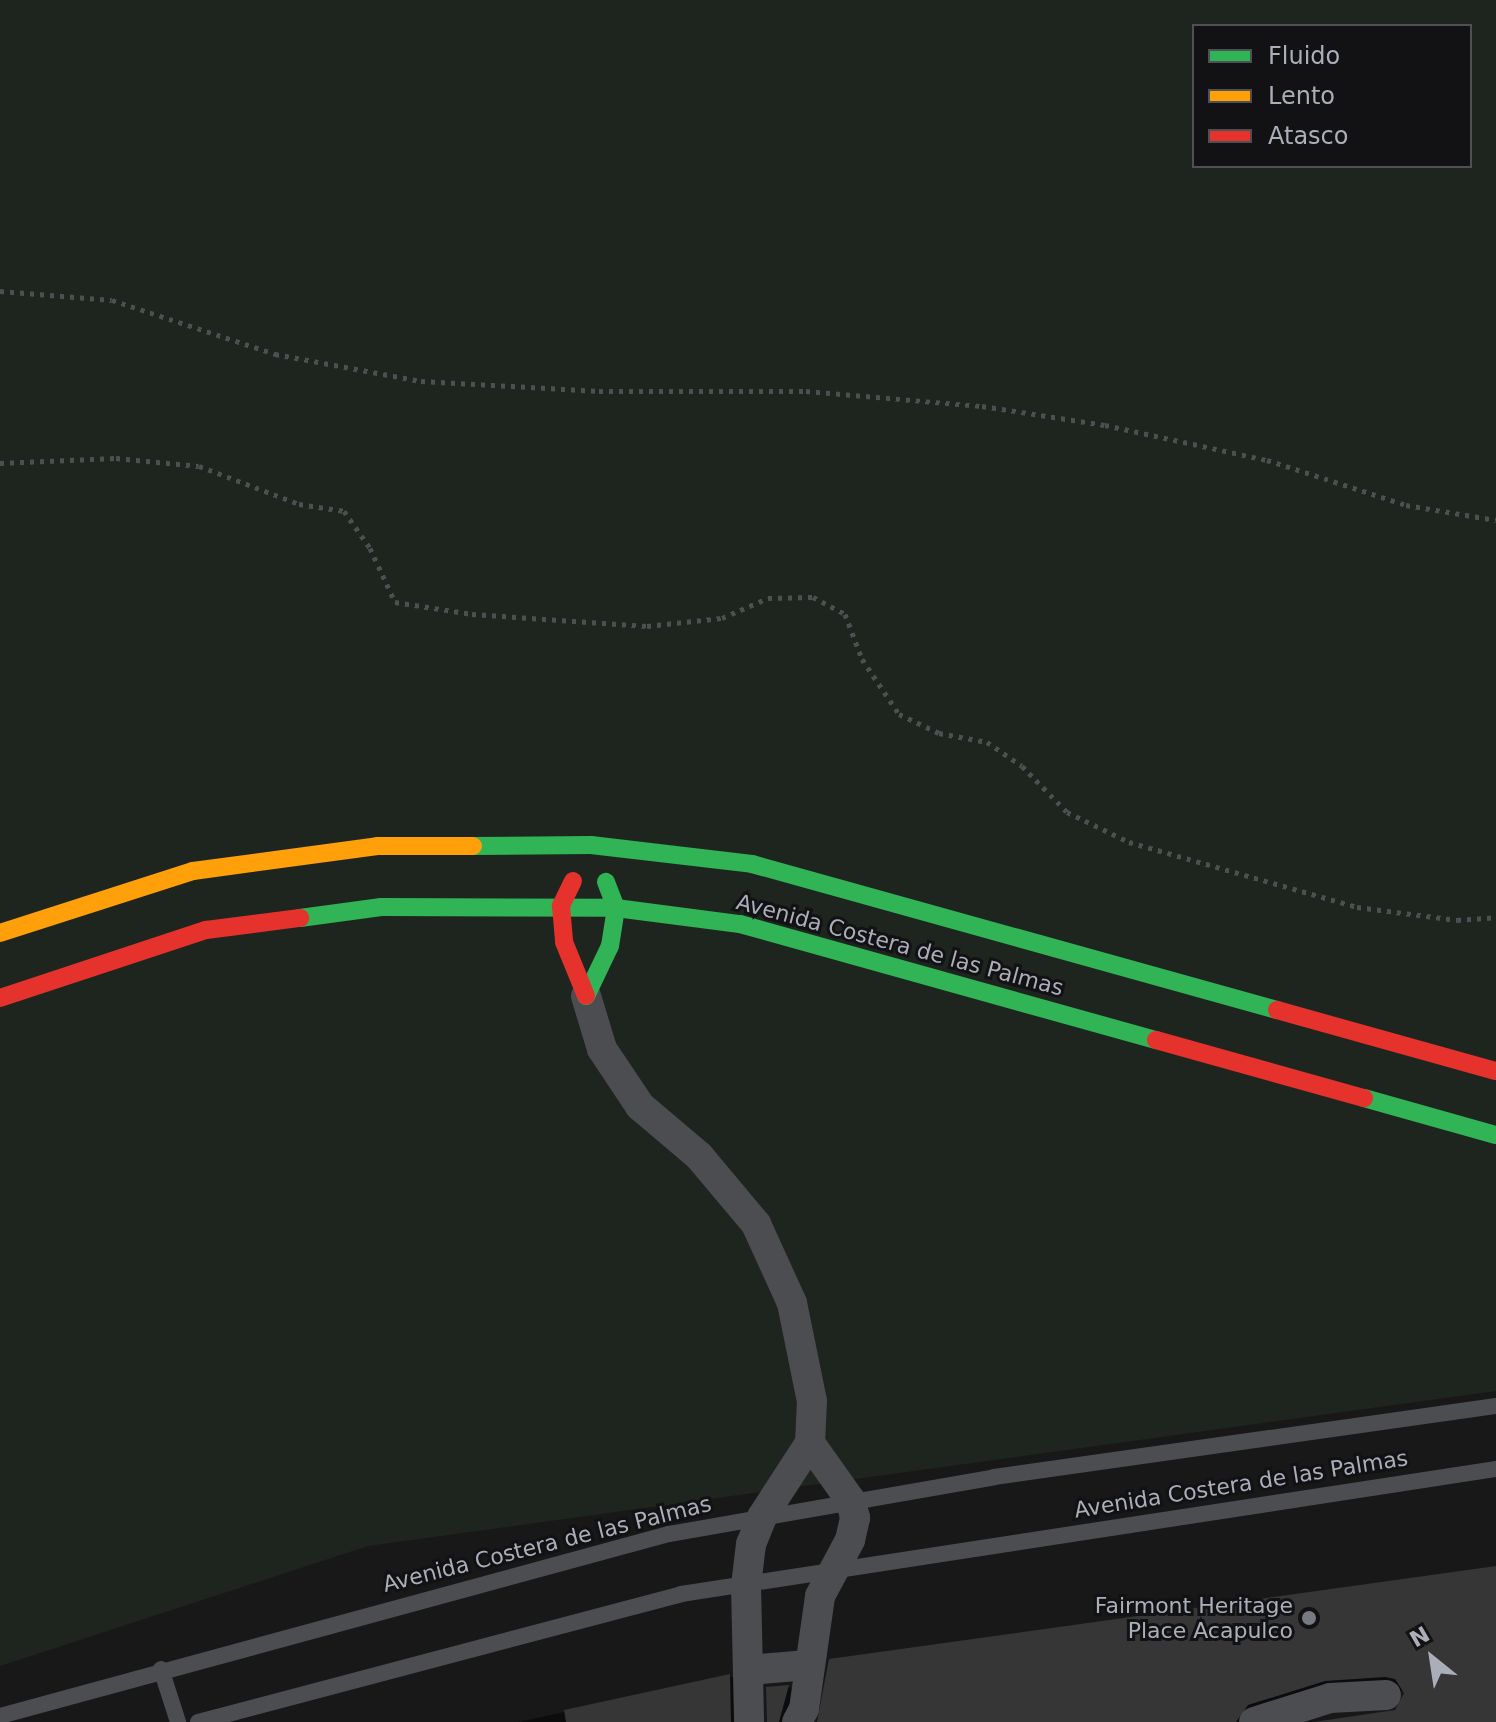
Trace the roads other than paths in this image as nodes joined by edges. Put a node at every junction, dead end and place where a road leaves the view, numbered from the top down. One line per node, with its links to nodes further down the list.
1 (591, 845): 2 (main road); 3 (main road); 4 (main road, Avenida Costera de las Palmas); 7 (main road, Avenida Costera de las Palmas)
2 (561, 906): 3 (main road, Avenida Costera de las Palmas); 5 (main road); 6 (main road, Avenida Costera de las Palmas)
3 (616, 908): 5 (main road); 8 (main road, Avenida Costera de las Palmas)
4 (0, 933)
5 (586, 996): 10 (street)
6 (0, 998)
7 (1496, 1071)
8 (1496, 1135)
9 (1496, 1406): 12 (lane, Avenida Costera de las Palmas)
10 (810, 1443): 12 (street); 13 (street)
11 (1496, 1469): 14 (lane, Avenida Costera de las Palmas)
12 (851, 1501): 13 (lane, Avenida Costera de las Palmas); 14 (street)
13 (762, 1517): 15 (street); 17 (lane, Avenida Costera de las Palmas)
14 (833, 1571): 15 (lane, Avenida Costera de las Palmas); 16 (street)
15 (746, 1586): 18 (street); 22 (lane, Avenida Costera de las Palmas)
16 (808, 1665): 18 (street); 24 (street)
17 (161, 1669): 20 (lane, Avenida Costera de las Palmas); 21 (lane)
18 (749, 1670): 23 (street)
19 (1386, 1695): 25 (street)
20 (0, 1716)
21 (178, 1722)
22 (198, 1722)
23 (749, 1722)
24 (797, 1722)
25 (1254, 1722)

